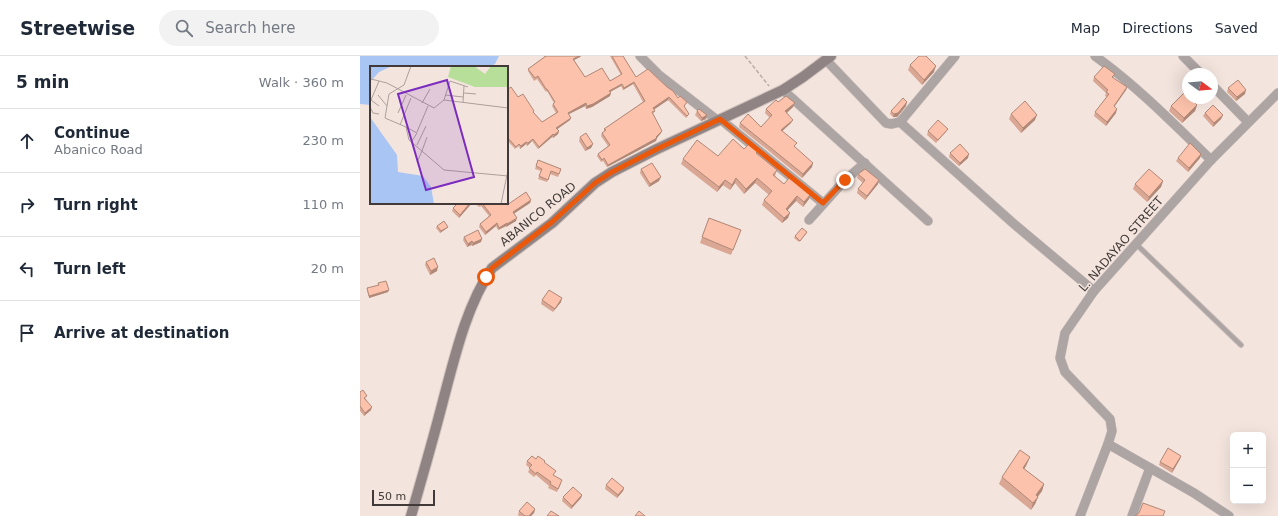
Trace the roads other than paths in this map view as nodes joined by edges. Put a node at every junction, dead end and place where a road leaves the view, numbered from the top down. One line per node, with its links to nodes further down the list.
1 (640, 56): 10 (street)
2 (955, 56): 11 (street)
3 (1095, 56): 13 (street)
4 (1183, 56): 6 (street)
5 (828, 58): 8 (street, ABANICO ROAD); 11 (street)
6 (1195, 68)
7 (1218, 91): 12 (street)
8 (779, 92): 10 (street, ABANICO ROAD); 14 (street)
9 (1278, 93): 12 (street, L. NADAYAO STREET)
10 (718, 120): 15 (street); 23 (street, ABANICO ROAD)
11 (900, 122): 19 (street)
12 (1248, 122): 13 (street, L. NADAYAO STREET)
13 (1211, 160): 18 (street, L. NADAYAO STREET)
14 (865, 163): 15 (street); 17 (street)
15 (823, 203): 16 (street)
16 (809, 220)
17 (928, 220)
18 (1136, 244): 19 (street, L. NADAYAO STREET); 20 (lane)
19 (1094, 290): 21 (street, L. NADAYAO STREET)
20 (1241, 346)
21 (1108, 444): 22 (street); 24 (street, L. NADAYAO STREET)
22 (1150, 468): 25 (street); 26 (street)
23 (411, 516)
24 (1080, 516)
25 (1132, 516)
26 (1229, 516)

